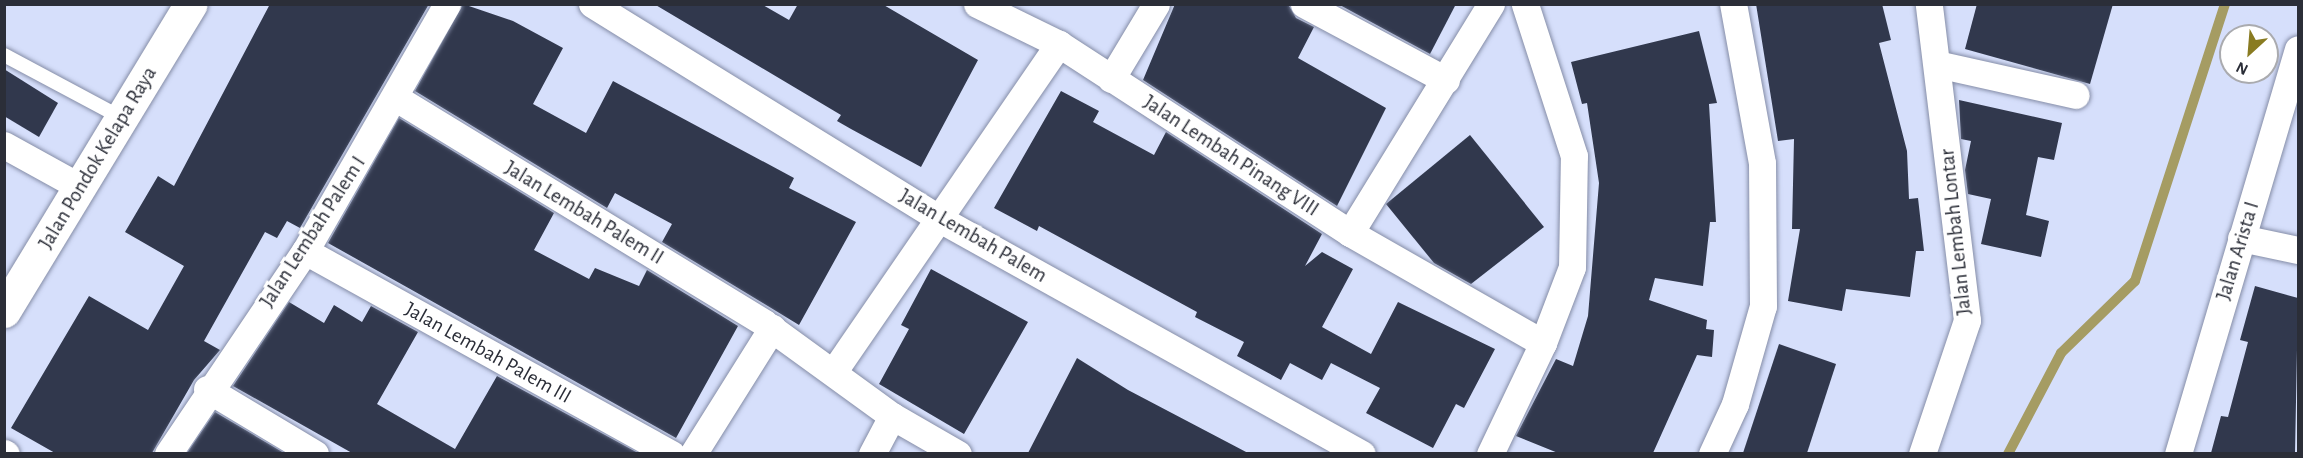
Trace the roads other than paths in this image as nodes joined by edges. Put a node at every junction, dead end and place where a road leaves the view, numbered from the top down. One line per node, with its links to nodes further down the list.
1 (191, 4): 20 (street, Jalan Pondok Kelapa Raya)
2 (447, 4): 19 (street, Jalan Lembah Palem I)
3 (592, 4): 23 (street, Jalan Lembah Palem)
4 (977, 4): 11 (street, Jalan Lembah Pinang VIII)
5 (1156, 4): 16 (street)
6 (1304, 4): 17 (street)
7 (1491, 4): 17 (street)
8 (1525, 4): 30 (street)
9 (1733, 4): 42 (street)
10 (1929, 4): 15 (street, Jalan Lembah Lontar)
11 (1020, 13): 12 (street, Jalan Lembah Pinang VIII)
12 (1059, 44): 16 (street, Jalan Lembah Pinang VIII); 23 (street)
13 (2298, 49): 25 (street, Jalan Arista I)
14 (4, 55): 20 (lane)
15 (1937, 64): 18 (street); 43 (street, Jalan Lembah Lontar)
16 (1111, 79): 24 (street, Jalan Lembah Pinang VIII)
17 (1446, 80): 24 (street)
18 (2076, 95)
19 (396, 98): 27 (street, Jalan Lembah Palem I); 29 (street, Jalan Lembah Palem II)
20 (122, 118): 22 (street, Jalan Pondok Kelapa Raya)
21 (4, 145): 22 (street)
22 (80, 188): 28 (street, Jalan Pondok Kelapa Raya)
23 (938, 218): 31 (street); 40 (street, Jalan Lembah Palem)
24 (1350, 233): 30 (street, Jalan Lembah Pinang VIII)
25 (2241, 238): 26 (street); 44 (street, Jalan Arista I)
26 (2298, 250)
27 (305, 251): 32 (street, Jalan Lembah Palem I); 36 (street, Jalan Lembah Palem III)
28 (4, 311)
29 (772, 328): 31 (street, Jalan Lembah Palem II); 37 (street)
30 (1543, 343): 41 (street)
31 (834, 371): 33 (street, Jalan Lembah Palem II)
32 (207, 389): 34 (street, Jalan Lembah Palem I); 35 (street)
33 (892, 416): 38 (street); 39 (street, Jalan Lembah Palem II)
34 (168, 453)
35 (315, 453)
36 (671, 453)
37 (693, 453)
38 (872, 453)
39 (958, 453)
40 (1362, 453)
41 (1490, 453)
42 (1712, 453)
43 (1922, 453)
44 (2178, 453)

